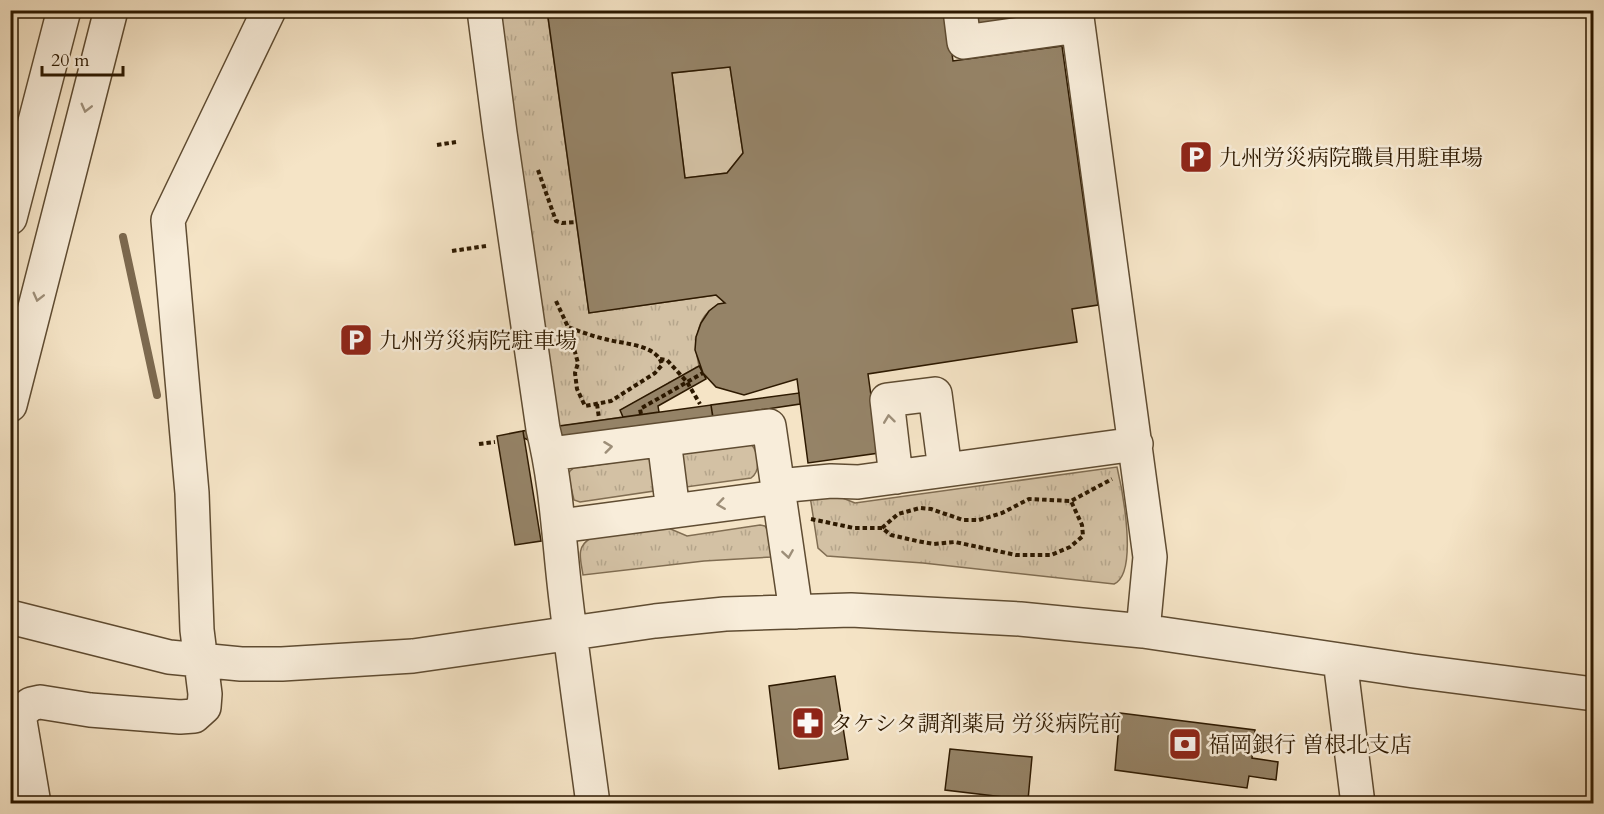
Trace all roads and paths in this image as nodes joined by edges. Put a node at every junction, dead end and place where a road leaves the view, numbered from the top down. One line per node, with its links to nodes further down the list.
1 (111, 10): 17 (street, one-way to 17)
2 (269, 10): 38 (street)
3 (484, 10): 23 (street)
4 (960, 10): 6 (street)
5 (61, 11): 10 (street)
6 (1077, 18): 22 (street)
7 (456, 142): 8 (path)
8 (438, 145)
9 (538, 170): 11 (path)
10 (12, 202)
11 (576, 222)
12 (471, 248): 13 (path)
13 (452, 251)
14 (660, 359): 14 (path); 16 (path)
15 (703, 372): 16 (path)
16 (687, 382): 18 (path); 19 (path)
17 (10, 405)
18 (706, 411)
19 (652, 430): 23 (street, one-way to 19); 27 (street); 29 (street)
20 (495, 442): 21 (path)
21 (480, 444)
22 (1136, 444): 24 (street); 35 (street)
23 (550, 454): 31 (street)
24 (945, 470): 25 (street); 25 (street, one-way to 24)
25 (896, 477): 27 (street)
26 (1116, 478): 28 (path)
27 (779, 491): 29 (street, one-way to 29); 33 (street, one-way to 33)
28 (1071, 501): 32 (path); 32 (path)
29 (673, 511): 31 (street)
30 (807, 519): 32 (path)
31 (560, 526): 36 (street)
32 (882, 528)
33 (796, 612): 35 (street); 36 (street)
34 (10, 617): 38 (street)
35 (1143, 631): 37 (street)
36 (571, 632): 38 (street); 41 (street)
37 (1340, 660): 39 (street); 42 (street)
38 (202, 662): 40 (street)
39 (1593, 694)
40 (34, 804)
41 (593, 804)
42 (1358, 804)

